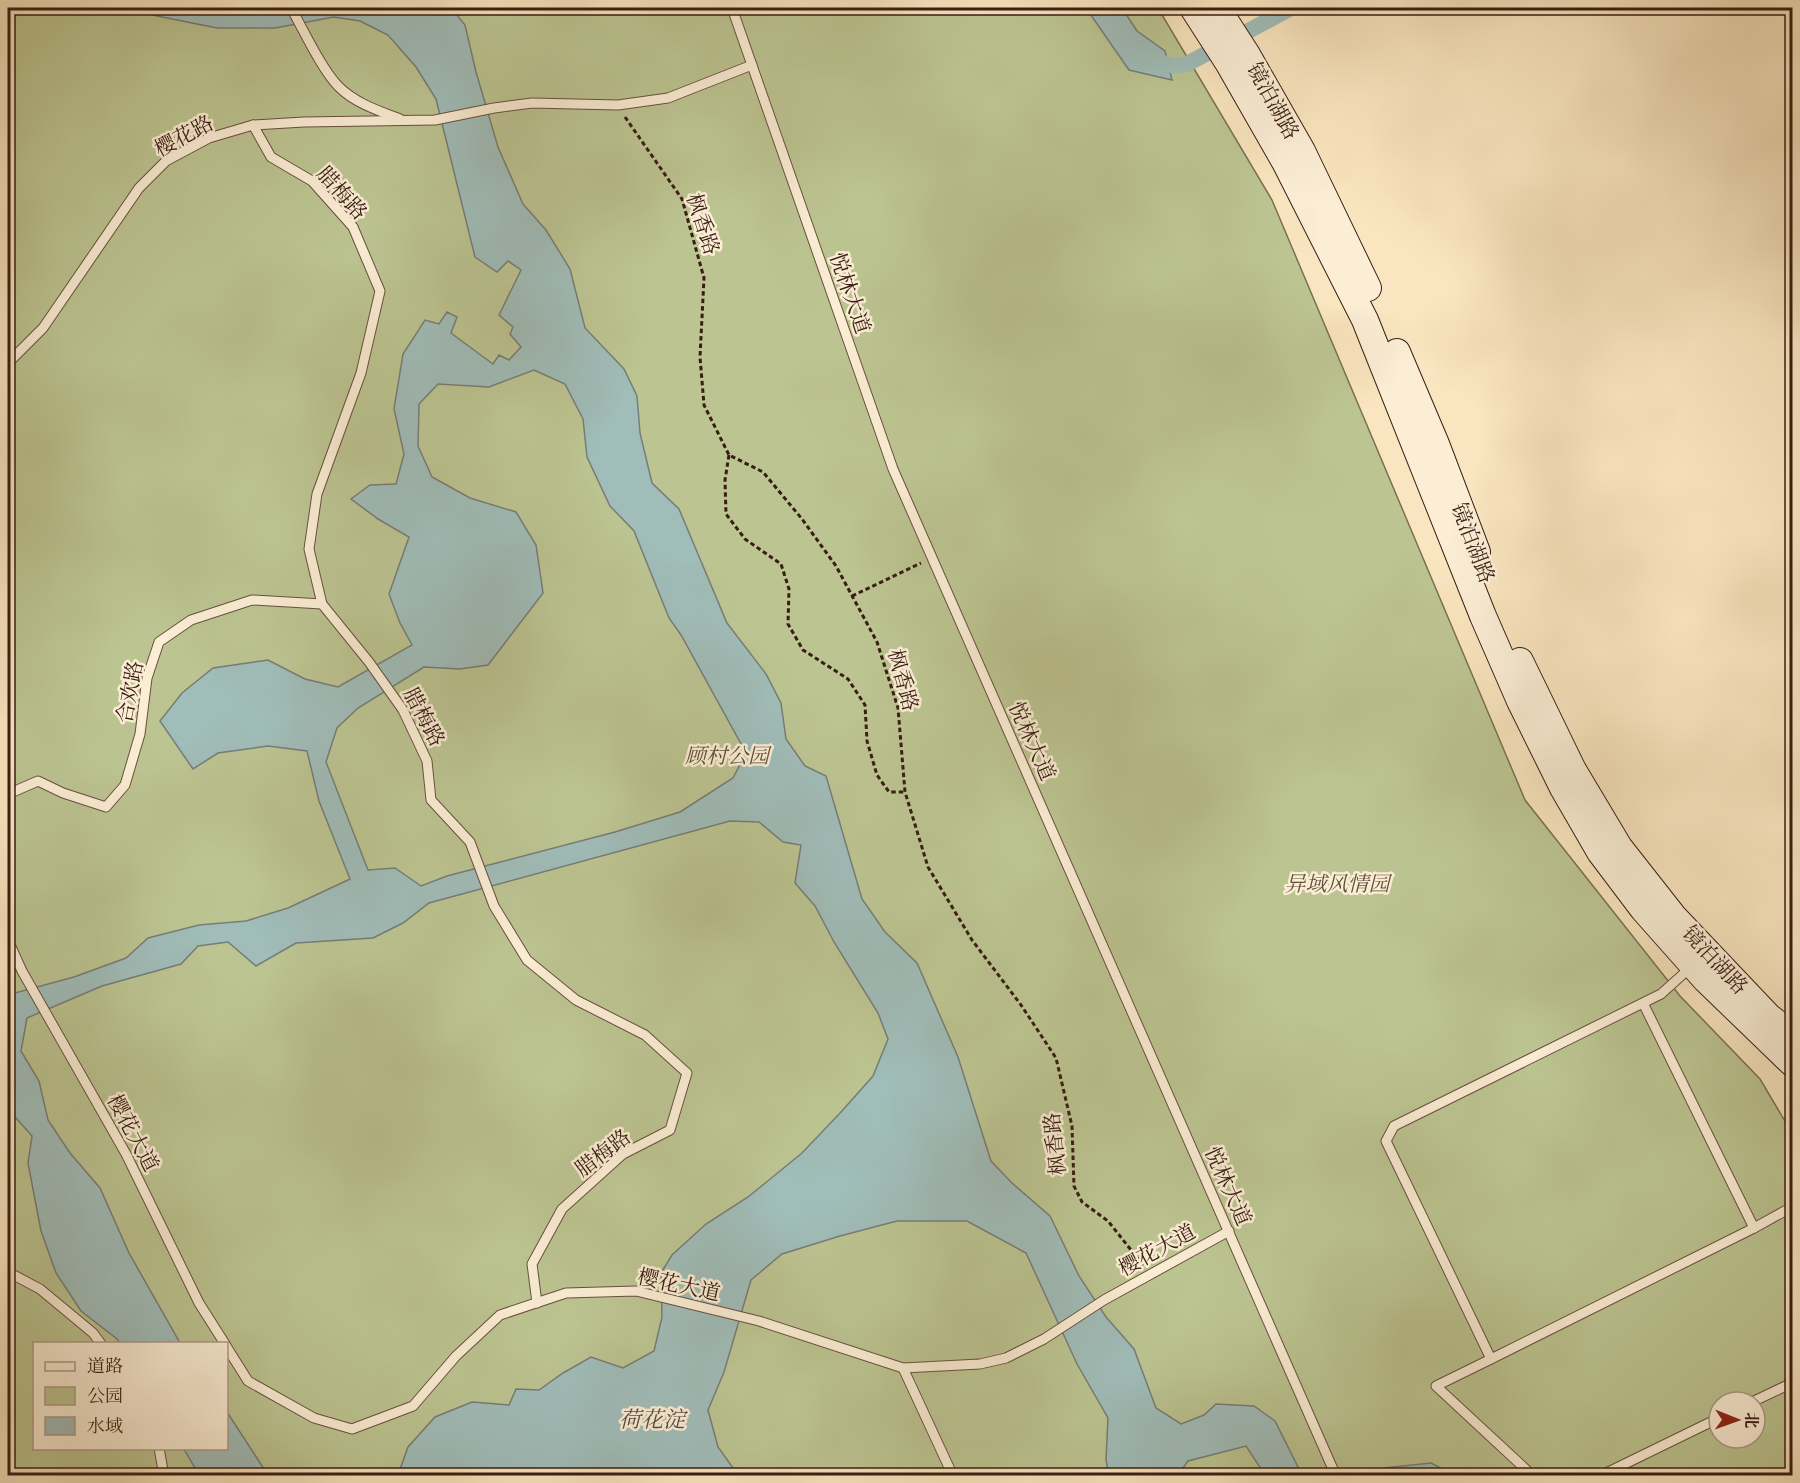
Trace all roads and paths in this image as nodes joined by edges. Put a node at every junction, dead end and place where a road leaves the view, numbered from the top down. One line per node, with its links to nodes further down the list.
1 (291, 8): 7 (lane)
2 (732, 8): 5 (lane, 悦林大道)
3 (1202, 9): 4 (street)
4 (1238, 58): 17 (street, 镜泊湖路); 19 (street, 镜泊湖路)
5 (752, 64): 6 (lane, 樱花路); 11 (lane, 悦林大道)
6 (618, 105): 7 (lane, 樱花路); 10 (path, 枫香路)
7 (407, 121): 8 (lane, 樱花路)
8 (253, 125): 9 (lane, 樱花路); 13 (lane, 腊梅路)
9 (8, 363)
10 (729, 455): 12 (path, 枫香路); 14 (path)
11 (932, 557): 12 (path); 23 (lane, 悦林大道)
12 (852, 597): 14 (path, 枫香路)
13 (322, 604): 15 (lane, 合欢路); 26 (lane, 腊梅路)
14 (905, 792): 25 (path, 枫香路)
15 (8, 794)
16 (8, 940): 28 (lane, 樱花大道)
17 (1692, 965): 18 (lane); 20 (street, 镜泊湖路)
18 (1643, 1003): 22 (lane); 30 (lane)
19 (1792, 1035)
20 (1792, 1063)
21 (1792, 1207): 22 (lane)
22 (1754, 1228): 30 (lane)
23 (1229, 1231): 25 (lane, 樱花大道); 36 (lane, 悦林大道)
24 (8, 1272): 27 (lane)
25 (1149, 1275): 31 (lane, 樱花大道)
26 (537, 1303): 29 (lane, 樱花大道); 31 (lane, 樱花大道)
27 (100, 1342)
28 (224, 1342)
29 (228, 1348)
30 (1491, 1359): 39 (lane)
31 (903, 1368): 38 (lane)
32 (1792, 1383): 33 (lane)
33 (1767, 1395)
34 (1707, 1424): 40 (lane)
35 (159, 1450): 37 (lane)
36 (1335, 1473)
37 (164, 1476)
38 (953, 1476)
39 (1533, 1476)
40 (1600, 1476)

